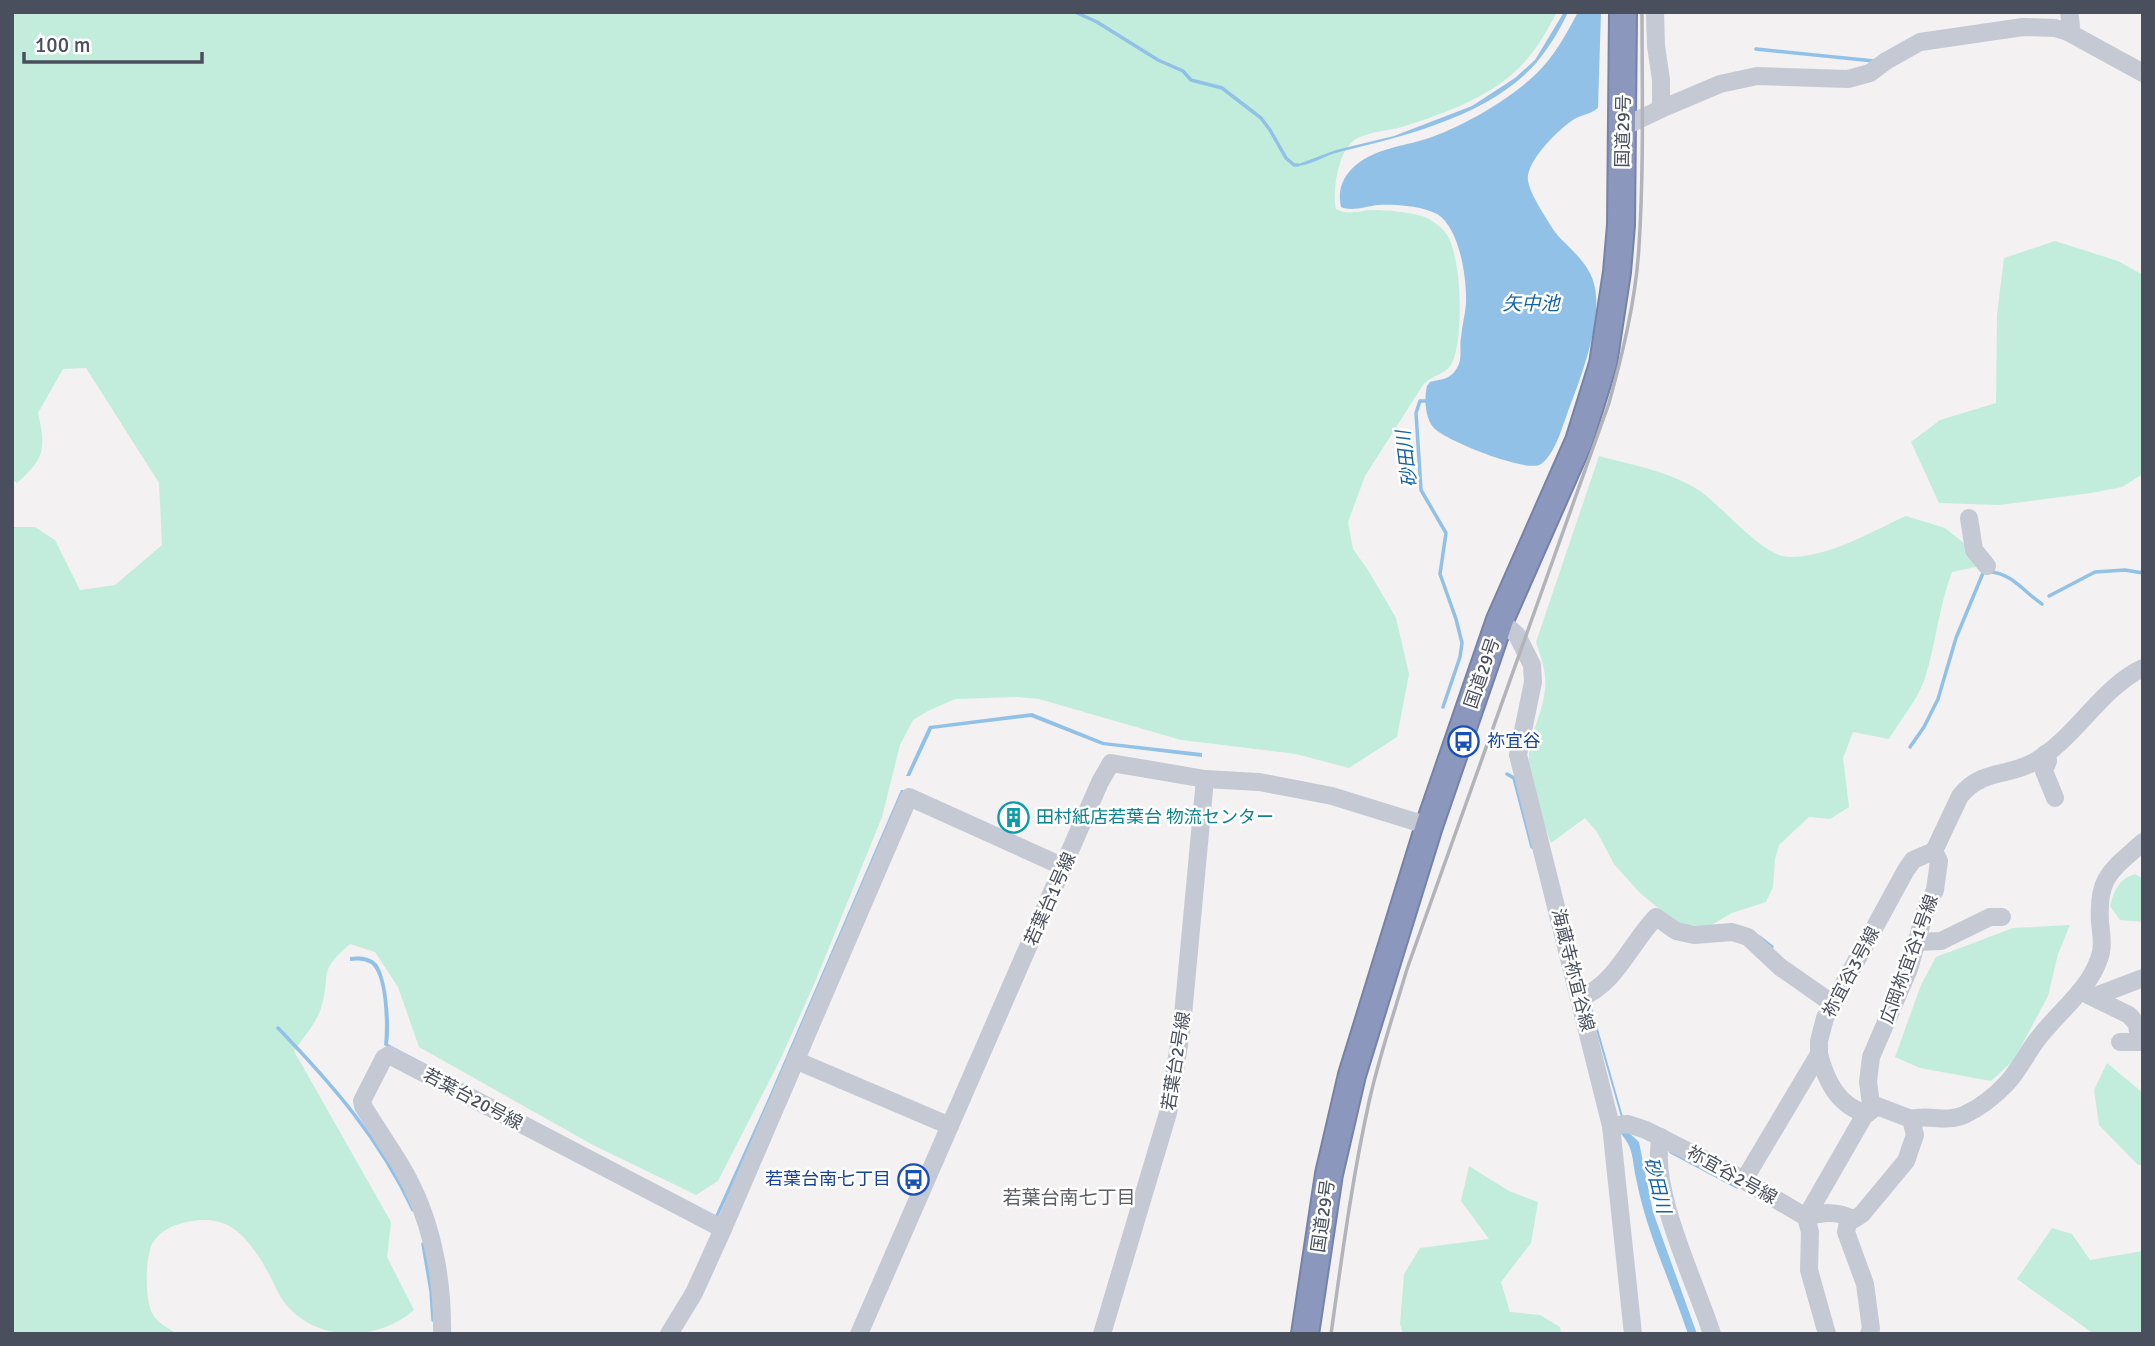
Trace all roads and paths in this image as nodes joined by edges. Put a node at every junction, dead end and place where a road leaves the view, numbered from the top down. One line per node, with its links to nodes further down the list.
1 (1623, 12): 7 (highway, 国道29号)
2 (1655, 12): 6 (street)
3 (2069, 12): 4 (street)
4 (2068, 32): 5 (street); 6 (street)
5 (2143, 73)
6 (1661, 109): 7 (street)
7 (1623, 127): 10 (highway, 国道29号)
8 (1969, 518): 9 (street)
9 (1987, 566)
10 (1500, 620): 15 (highway, 国道29号); 23 (street, 海蔵寺祢宜谷線)
11 (2143, 668): 12 (street, 広岡祢宜谷1号線)
12 (2045, 754): 14 (street); 17 (street, 広岡祢宜谷1号線)
13 (1205, 779): 15 (street, 若葉台1号線); 18 (street, 若葉台1号線); 41 (street, 若葉台2号線)
14 (2055, 798)
15 (1429, 826): 42 (highway, 国道29号)
16 (2143, 842): 22 (street)
17 (1934, 851): 20 (street, 広岡祢宜谷1号線); 24 (street, 祢宜谷3号線)
18 (1064, 867): 28 (street); 31 (street, 若葉台1号線)
19 (2002, 917): 20 (street)
20 (1917, 942): 29 (street, 広岡祢宜谷1号線)
21 (2143, 978): 22 (street)
22 (2087, 994): 26 (street); 30 (street)
23 (1580, 998): 24 (street); 32 (street, 海蔵寺祢宜谷線)
24 (1833, 1004): 27 (street, 祢宜谷3号線)
25 (2120, 1042): 26 (street)
26 (2141, 1042)
27 (1819, 1054): 29 (street); 34 (street, 祢宜谷3号線)
28 (795, 1060): 31 (street); 37 (street)
29 (1867, 1114): 30 (street); 35 (street, 広岡祢宜谷1号線)
30 (1911, 1119): 36 (street)
31 (950, 1126): 40 (street, 若葉台1号線)
32 (1611, 1126): 33 (street, 祢宜谷2号線); 43 (street, 海蔵寺祢宜谷線)
33 (1661, 1137): 34 (street, 祢宜谷2号線); 44 (street)
34 (1744, 1180): 35 (street, 祢宜谷2号線)
35 (1806, 1217): 36 (street); 45 (street)
36 (1853, 1219): 46 (street)
37 (723, 1229): 38 (street, 若葉台20号線); 39 (street)
38 (442, 1334)
39 (669, 1334)
40 (859, 1334)
41 (1102, 1334)
42 (1306, 1334)
43 (1633, 1334)
44 (1712, 1334)
45 (1827, 1334)
46 (1869, 1334)

